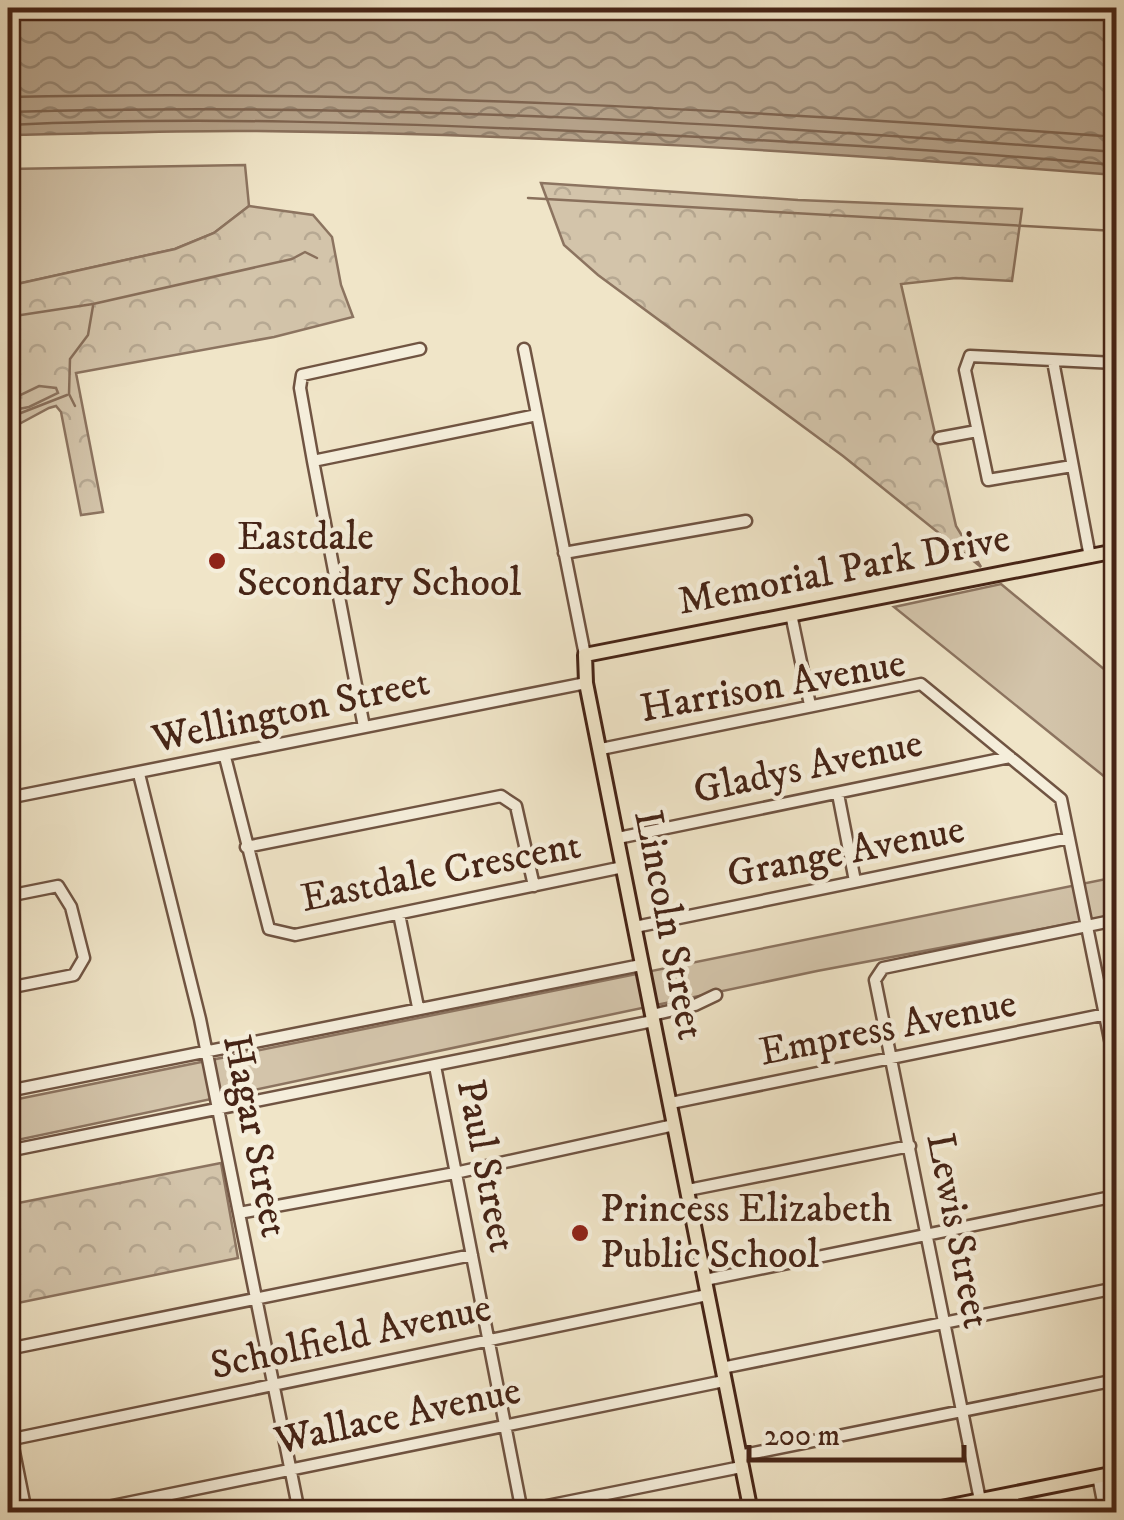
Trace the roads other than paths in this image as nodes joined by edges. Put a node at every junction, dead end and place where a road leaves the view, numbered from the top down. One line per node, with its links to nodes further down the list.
1 (420, 349): 8 (street)
2 (524, 350): 5 (street, Lincoln Street)
3 (1052, 361): 4 (street); 6 (street); 9 (street)
4 (1116, 363)
5 (536, 415): 8 (street); 12 (street, Lincoln Street)
6 (977, 430): 7 (street); 9 (street)
7 (939, 438)
8 (313, 461): 18 (street)
9 (1072, 466): 13 (street)
10 (746, 521): 12 (street)
11 (1116, 551): 13 (main road, Memorial Park Drive)
12 (564, 553): 15 (street, Lincoln Street)
13 (1090, 556): 14 (main road, Memorial Park Drive)
14 (792, 614): 15 (main road, Memorial Park Drive); 17 (street)
15 (585, 655): 16 (main road, Lincoln Street)
16 (586, 683): 18 (street, Wellington Street); 19 (main road, Lincoln Street)
17 (810, 705): 19 (street, Harrison Avenue); 21 (street, Harrison Avenue)
18 (364, 728): 20 (street, Wellington Street)
19 (600, 749): 25 (main road, Lincoln Street)
20 (225, 757): 22 (street, Wellington Street); 27 (street, Eastdale Crescent)
21 (1010, 757): 23 (street, Gladys Avenue); 26 (street, Harrison Avenue)
22 (139, 774): 24 (street, Wellington Street); 42 (street, Hagar Street)
23 (838, 794): 25 (street, Gladys Avenue); 29 (street)
24 (8, 798)
25 (618, 838): 28 (main road, Lincoln Street)
26 (1069, 838): 29 (street, Grange Avenue); 34 (street, Harrison Avenue)
27 (246, 847): 30 (street); 32 (street, Eastdale Crescent)
28 (623, 867): 30 (street, Eastdale Crescent); 35 (main road, Lincoln Street)
29 (855, 881): 35 (street, Grange Avenue)
30 (534, 886): 32 (street, Eastdale Crescent)
31 (8, 896): 37 (street)
32 (399, 914): 39 (street)
33 (1116, 920): 34 (street)
34 (1088, 926): 40 (street, Harrison Avenue); 43 (street, Lewis Street)
35 (634, 927): 36 (main road, Lincoln Street)
36 (642, 964): 39 (street); 41 (main road, Lincoln Street)
37 (8, 988)
38 (716, 995): 41 (street)
39 (418, 1006): 42 (street)
40 (1111, 1013): 43 (street, Empress Avenue); 45 (street, Harrison Avenue)
41 (653, 1018): 44 (street); 47 (main road, Lincoln Street)
42 (206, 1053): 46 (street); 48 (street, Hagar Street)
43 (891, 1058): 47 (street, Empress Avenue); 50 (street, Lewis Street)
44 (435, 1066): 48 (street); 52 (street, Paul Street)
45 (1116, 1069)
46 (8, 1090)
47 (671, 1103): 49 (main road, Lincoln Street)
48 (218, 1109): 51 (street); 55 (street, Hagar Street)
49 (674, 1126): 52 (street); 53 (main road, Lincoln Street)
50 (910, 1146): 53 (street); 56 (street, Lewis Street)
51 (8, 1151)
52 (456, 1172): 55 (street); 57 (street, Paul Street)
53 (688, 1190): 58 (main road, Lincoln Street)
54 (1116, 1196): 56 (street, Scholfield Avenue)
55 (239, 1213): 60 (street, Hagar Street)
56 (926, 1234): 58 (street, Scholfield Avenue); 61 (street, Lewis Street)
57 (472, 1255): 60 (street); 62 (street, Paul Street)
58 (706, 1288): 62 (street, Scholfield Avenue); 64 (main road, Lincoln Street)
59 (1116, 1288): 61 (street, Wallace Avenue)
60 (256, 1299): 63 (street); 66 (street, Hagar Street)
61 (944, 1322): 64 (street, Wallace Avenue); 67 (street, Lewis Street)
62 (489, 1340): 66 (street, Scholfield Avenue); 69 (street, Paul Street)
63 (8, 1349)
64 (723, 1374): 69 (street, Wallace Avenue); 71 (main road, Lincoln Street)
65 (1116, 1380): 67 (street)
66 (274, 1384): 70 (street, Scholfield Avenue); 72 (street, Hagar Street)
67 (962, 1410): 71 (street); 76 (street, Lewis Street)
68 (8, 1422): 70 (street)
69 (505, 1426): 72 (street, Wallace Avenue); 80 (street, Paul Street)
70 (9, 1440): 77 (street)
71 (740, 1462): 80 (street); 81 (main road, Lincoln Street)
72 (290, 1470): 78 (street, Wallace Avenue); 79 (street, Hagar Street)
73 (1116, 1473): 74 (main road)
74 (1098, 1476): 75 (main road); 84 (street)
75 (1012, 1494): 76 (main road); 83 (street)
76 (980, 1500): 82 (main road)
77 (26, 1512)
78 (83, 1512)
79 (299, 1512)
80 (520, 1512)
81 (751, 1512)
82 (926, 1512)
83 (1016, 1512)
84 (1105, 1512)

